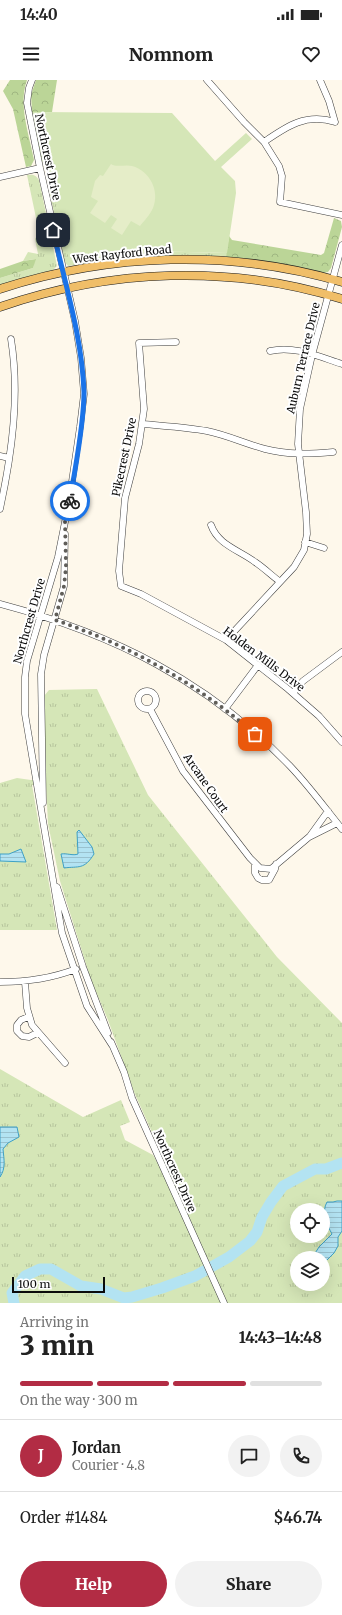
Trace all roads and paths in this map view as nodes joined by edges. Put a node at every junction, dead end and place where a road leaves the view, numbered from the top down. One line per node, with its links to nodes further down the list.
1 (32, 80): 5 (street, Northcrest Drive)
2 (207, 80): 4 (street)
3 (320, 80): 4 (street)
4 (264, 142): 7 (street)
5 (40, 168): 6 (street); 9 (street, Northcrest Drive)
6 (0, 177)
7 (342, 215)
8 (342, 245): 10 (street, Auburn Terrace Drive)
9 (63, 272): 10 (main road, West Rayford Road); 12 (street, Northcrest Drive); 13 (main road, West Rayford Road)
10 (332, 279): 11 (main road, West Rayford Road); 14 (street, Auburn Terrace Drive)
11 (342, 282)
12 (67, 287): 14 (main road); 16 (main road); 28 (street, Northcrest Drive)
13 (0, 289)
14 (328, 294): 15 (main road); 20 (street, Auburn Terrace Drive)
15 (342, 299)
16 (0, 306)
17 (11, 339): 26 (street)
18 (176, 342): 22 (street, Pikecrest Drive)
19 (270, 351): 20 (street)
20 (312, 355): 21 (street); 24 (street, Auburn Terrace Drive)
21 (342, 364)
22 (143, 424): 24 (street); 33 (street, Pikecrest Drive)
23 (333, 452): 24 (street)
24 (300, 454): 30 (street, Auburn Terrace Drive)
25 (0, 456): 26 (street)
26 (9, 458): 27 (street)
27 (0, 509)
28 (65, 522): 35 (street, Northcrest Drive); 36 (street, Northcrest Drive)
29 (211, 525): 32 (street)
30 (306, 542): 31 (street); 32 (street, Auburn Terrace Drive)
31 (324, 548)
32 (279, 581): 37 (street, Auburn Terrace Drive)
33 (121, 586): 37 (street, Holden Mills Drive)
34 (0, 604): 35 (street)
35 (41, 615): 36 (street); 45 (street, Northcrest Drive)
36 (55, 620): 42 (street); 45 (street, Northcrest Drive)
37 (226, 640): 39 (street, Holden Mills Drive)
38 (342, 652): 40 (street)
39 (258, 665): 40 (street, Holden Mills Drive); 42 (street)
40 (293, 692): 43 (street, Holden Mills Drive)
41 (150, 709): 51 (street, Arcane Court)
42 (225, 709): 44 (street)
43 (342, 742)
44 (328, 811): 46 (street); 47 (street, Arcane Court)
45 (43, 823): 53 (street, Northcrest Drive)
46 (337, 823): 48 (street); 49 (street, Arcane Court)
47 (319, 825): 49 (street); 50 (street, Arcane Court)
48 (342, 829)
49 (323, 831): 50 (street, Arcane Court)
50 (309, 837): 52 (street, Arcane Court)
51 (255, 863): 52 (street); 52 (street, Arcane Court)
52 (276, 864)
53 (52, 871): 54 (street, Northcrest Drive); 55 (street, Northcrest Drive)
54 (83, 967): 55 (street); 60 (street, Northcrest Drive)
55 (74, 970): 57 (street); 60 (street, Northcrest Drive)
56 (0, 982): 57 (street)
57 (25, 982): 58 (street)
58 (28, 1017): 59 (street); 59 (street)
59 (37, 1033): 61 (street)
60 (112, 1045): 62 (street, Northcrest Drive)
61 (65, 1063)
62 (224, 1303)

